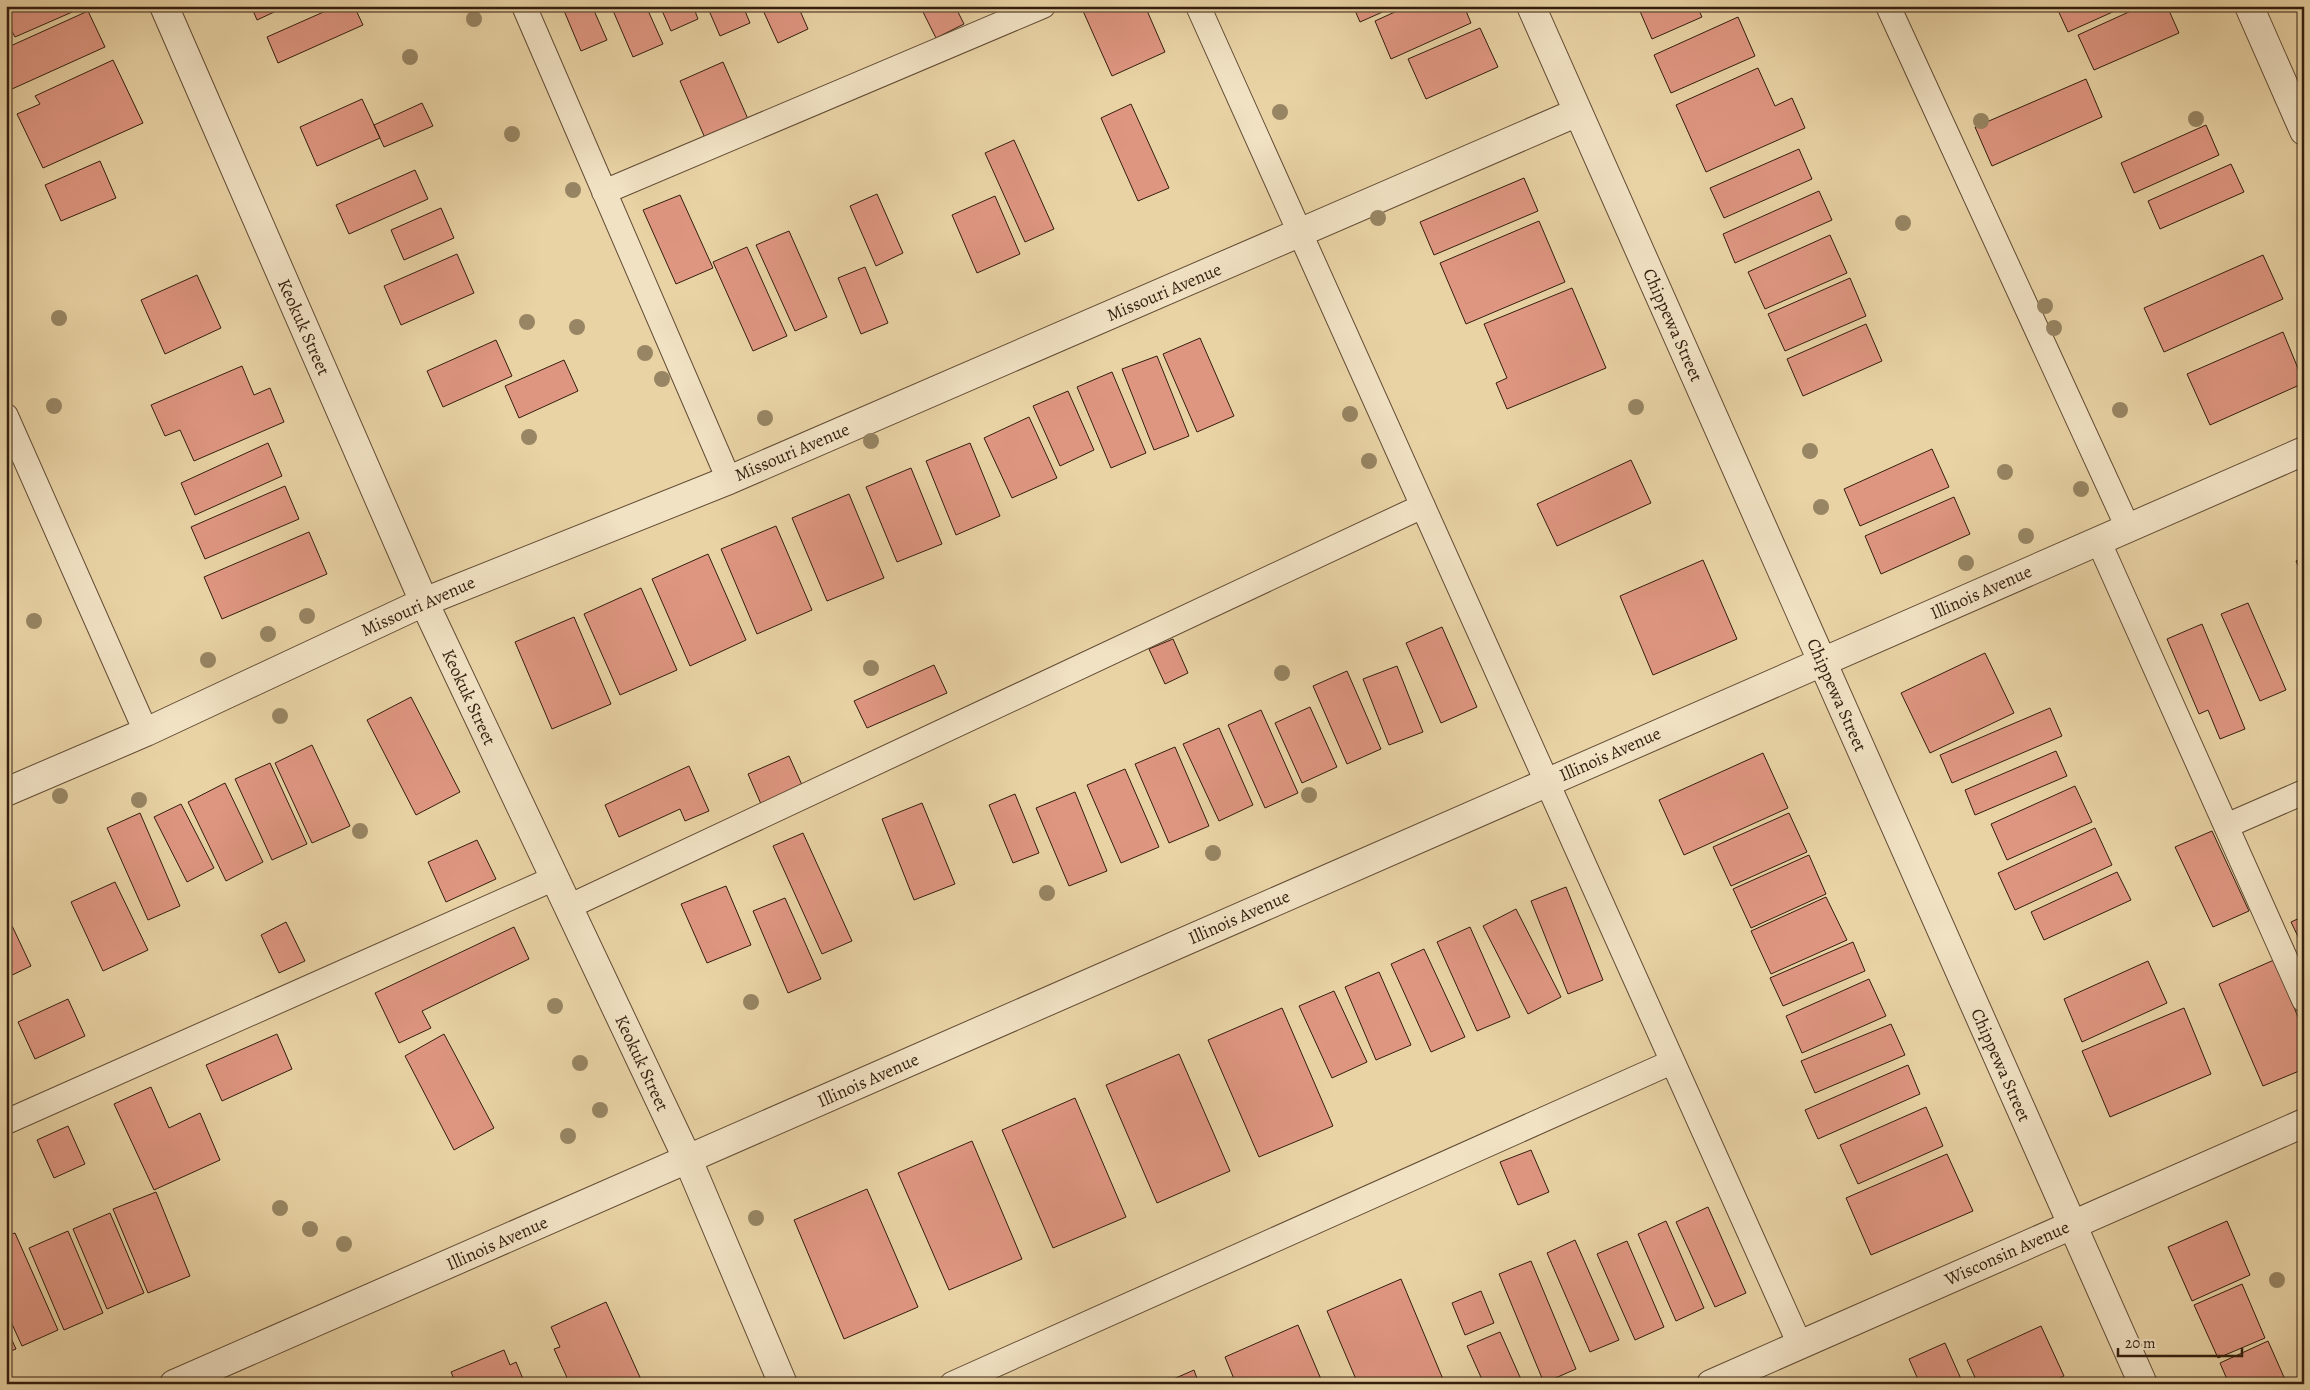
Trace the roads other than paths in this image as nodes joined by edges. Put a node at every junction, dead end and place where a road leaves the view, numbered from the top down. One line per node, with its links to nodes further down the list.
1 (164, 6): 18 (street, Keokuk Street)
2 (524, 6): 10 (lane)
3 (1043, 6): 10 (lane)
4 (1198, 6): 11 (lane)
5 (1531, 6): 8 (street, Chippewa Street)
6 (1888, 6): 16 (lane)
7 (2249, 6): 9 (street)
8 (1578, 112): 11 (street, Missouri Avenue); 19 (street, Chippewa Street)
9 (2304, 132)
10 (604, 192): 14 (lane)
11 (1300, 233): 14 (street, Missouri Avenue); 15 (lane)
12 (6, 416): 20 (lane)
13 (2304, 451): 16 (street, Illinois Avenue)
14 (729, 480): 18 (street, Missouri Avenue)
15 (1423, 506): 21 (lane); 26 (lane)
16 (2128, 528): 17 (street, Illinois Avenue)
17 (2098, 540): 19 (street, Illinois Avenue); 24 (lane)
18 (424, 602): 20 (street, Missouri Avenue); 25 (street, Keokuk Street)
19 (1822, 661): 21 (street, Illinois Avenue); 32 (street, Chippewa Street)
20 (146, 732): 22 (street, Missouri Avenue)
21 (1546, 782): 28 (lane); 31 (street, Illinois Avenue)
22 (6, 792)
23 (2304, 792): 24 (lane)
24 (2226, 826): 27 (lane)
25 (555, 878): 26 (street, Keokuk Street); 29 (lane)
26 (568, 907): 31 (street, Keokuk Street)
27 (2304, 1000)
28 (1672, 1062): 33 (lane); 36 (lane)
29 (6, 1122)
30 (2304, 1123): 32 (street, Wisconsin Avenue)
31 (688, 1160): 34 (street, Illinois Avenue); 35 (street, Keokuk Street)
32 (2072, 1225): 33 (street, Wisconsin Avenue); 38 (street, Chippewa Street)
33 (1800, 1345): 37 (street, Wisconsin Avenue)
34 (174, 1384)
35 (783, 1384)
36 (952, 1384)
37 (1711, 1384)
38 (2143, 1384)

